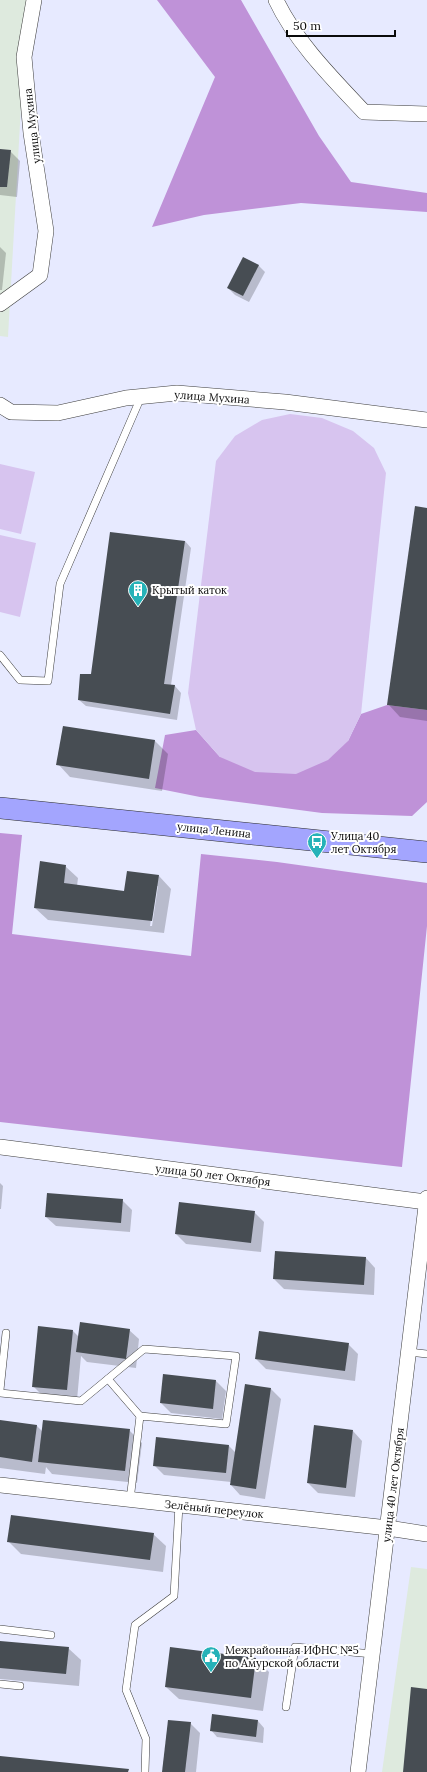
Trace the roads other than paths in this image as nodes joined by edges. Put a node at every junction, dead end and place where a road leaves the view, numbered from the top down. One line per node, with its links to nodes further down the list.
1 (34, 0): 4 (street, улица Мухина)
2 (276, 0): 3 (street)
3 (427, 114)
4 (0, 304)
5 (141, 397): 6 (street, улица Мухина); 7 (street, улица Мухина); 8 (lane)
6 (0, 405)
7 (427, 420)
8 (0, 655)
9 (0, 808): 10 (main road, улица Ленина)
10 (427, 852)
11 (0, 1147): 13 (street, улица 50 лет Октября)
12 (427, 1198): 13 (street, улица 40 лет Октября)
13 (426, 1202): 15 (street, улица 40 лет Октября)
14 (6, 1333): 18 (lane)
15 (409, 1352): 16 (lane); 24 (street, улица 40 лет Октября)
16 (427, 1354)
17 (108, 1379): 19 (lane); 20 (lane); 20 (lane)
18 (0, 1390)
19 (0, 1393)
20 (140, 1416): 22 (lane)
21 (0, 1485): 22 (street, Зелёный переулок)
22 (130, 1500): 23 (street, Зелёный переулок)
23 (179, 1505): 24 (street, Зелёный переулок); 32 (lane)
24 (388, 1528): 25 (street, Зелёный переулок); 28 (street, улица 40 лет Октября)
25 (427, 1534)
26 (0, 1629): 27 (lane)
27 (51, 1635)
28 (373, 1654): 31 (lane); 33 (street, улица 40 лет Октября)
29 (0, 1684): 30 (lane)
30 (20, 1686)
31 (286, 1707)
32 (145, 1772)
33 (358, 1772)

